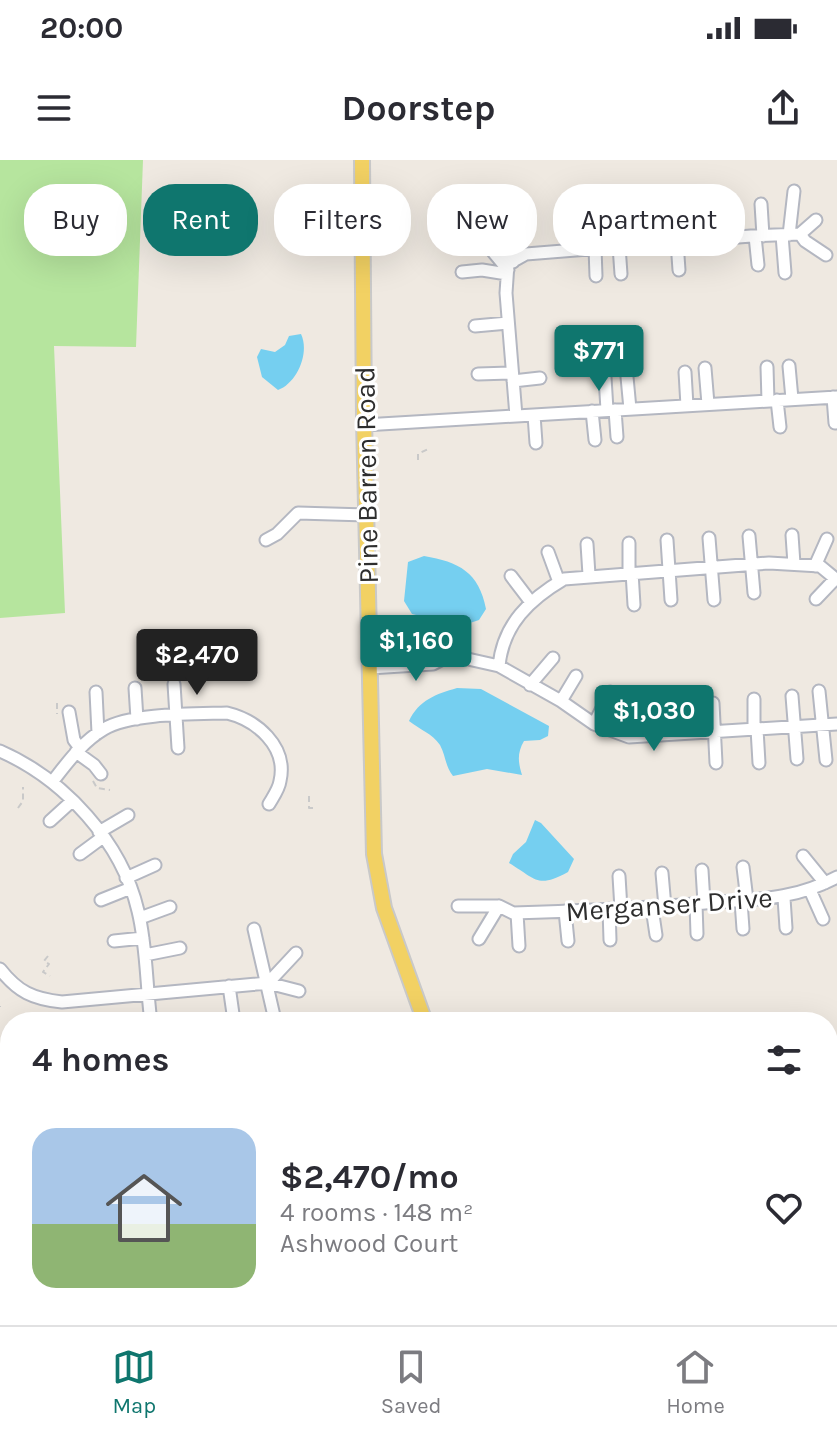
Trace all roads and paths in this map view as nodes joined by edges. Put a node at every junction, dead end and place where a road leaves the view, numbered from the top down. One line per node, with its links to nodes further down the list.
1 (362, 160): 44 (main road, Pine Barren Road)
2 (794, 191): 5 (street)
3 (761, 204): 6 (street)
4 (816, 220): 5 (street)
5 (791, 235): 6 (street); 9 (street); 19 (street)
6 (759, 236): 7 (street); 15 (street)
7 (745, 237)
8 (553, 251): 16 (street)
9 (826, 255)
10 (498, 256): 16 (street)
11 (507, 256): 16 (street)
12 (597, 256): 21 (street)
13 (620, 256): 20 (street)
14 (675, 256): 17 (street)
15 (758, 265)
16 (509, 268): 18 (street); 22 (street)
17 (679, 270)
18 (462, 272)
19 (785, 273)
20 (621, 274)
21 (596, 276)
22 (508, 323): 23 (street); 29 (street)
23 (475, 326)
24 (789, 366): 34 (street)
25 (767, 367): 35 (street)
26 (705, 368): 36 (street)
27 (685, 372): 37 (street)
28 (478, 374): 29 (street)
29 (512, 377): 32 (street); 42 (street)
30 (605, 377): 39 (street)
31 (627, 377): 38 (street)
32 (540, 378)
33 (835, 397): 34 (street); 43 (street)
34 (792, 399): 35 (street)
35 (772, 400): 36 (street); 45 (street)
36 (708, 404): 37 (street)
37 (687, 406): 38 (street)
38 (630, 409): 39 (street)
39 (611, 410): 40 (street); 46 (street)
40 (592, 411): 41 (street); 47 (street)
41 (534, 415): 42 (street); 48 (street)
42 (516, 416): 44 (street)
43 (835, 423)
44 (364, 425): 51 (main road, Pine Barren Road)
45 (780, 427)
46 (617, 437)
47 (595, 440)
48 (536, 443)
49 (430, 448): 50 (path)
50 (418, 460)
51 (366, 515): 56 (street); 77 (main road, Pine Barren Road)
52 (792, 535): 62 (street)
53 (749, 536): 61 (street)
54 (709, 538): 64 (street)
55 (827, 539): 63 (street)
56 (266, 540)
57 (667, 540): 65 (street)
58 (629, 543): 66 (street)
59 (587, 544): 68 (street)
60 (548, 552): 70 (street)
61 (751, 564): 62 (street); 64 (street); 71 (street)
62 (794, 564): 63 (street)
63 (815, 566): 69 (street)
64 (711, 567): 65 (street); 74 (street)
65 (670, 569): 66 (street); 73 (street)
66 (631, 572): 68 (street); 76 (street)
67 (511, 576): 75 (street)
68 (584, 576): 70 (street)
69 (836, 580): 72 (street)
70 (559, 582): 75 (street)
71 (754, 593)
72 (816, 599)
73 (671, 600)
74 (714, 600)
75 (530, 601): 80 (street)
76 (634, 605)
77 (369, 650): 78 (street); 81 (main road, Pine Barren Road)
78 (450, 655): 80 (street); 81 (street)
79 (553, 658): 84 (street)
80 (499, 666): 84 (street)
81 (370, 668): 169 (main road, Pine Barren Road)
82 (576, 676): 91 (street)
83 (174, 684): 94 (street)
84 (530, 685): 91 (street)
85 (135, 688): 95 (street)
86 (819, 691): 98 (street)
87 (96, 692): 102 (street)
88 (610, 692): 96 (street)
89 (792, 696): 99 (street)
90 (754, 699): 100 (street)
91 (561, 701): 96 (street)
92 (713, 703): 101 (street)
93 (69, 712): 104 (street)
94 (175, 716): 95 (street); 103 (street); 115 (street)
95 (137, 719): 102 (street)
96 (594, 724): 101 (street)
97 (837, 724): 98 (street)
98 (824, 725): 99 (street); 107 (street)
99 (794, 727): 100 (street); 106 (street)
100 (756, 729): 101 (street); 109 (street)
101 (713, 732): 108 (street)
102 (98, 733): 104 (street)
103 (178, 748)
104 (78, 750): 110 (street); 111 (street)
105 (0, 751): 111 (street)
106 (797, 759)
107 (826, 760)
108 (716, 763)
109 (759, 763)
110 (101, 774)
111 (52, 782): 114 (street)
112 (23, 787): 116 (path)
113 (309, 796): 117 (path)
114 (72, 801): 119 (street); 120 (street)
115 (269, 804)
116 (18, 808)
117 (314, 808)
118 (128, 815): 120 (street)
119 (50, 821)
120 (101, 835): 121 (street); 129 (street)
121 (80, 854)
122 (803, 856): 130 (street)
123 (155, 865): 129 (street)
124 (743, 867): 134 (street)
125 (702, 870): 135 (street)
126 (662, 873): 139 (street)
127 (619, 876): 140 (street)
128 (837, 877): 130 (street, Merganser Drive)
129 (128, 883): 133 (street); 143 (street)
130 (825, 883): 131 (street, Merganser Drive)
131 (810, 890): 132 (street, Merganser Drive); 144 (street)
132 (784, 898): 134 (street, Merganser Drive); 145 (street)
133 (101, 900)
134 (744, 900): 135 (street, Merganser Drive); 147 (street)
135 (700, 904): 139 (street, Merganser Drive); 148 (street)
136 (458, 906): 137 (street)
137 (499, 906): 142 (street, Merganser Drive); 151 (street)
138 (170, 907): 143 (street)
139 (659, 907): 140 (street, Merganser Drive); 149 (street)
140 (615, 909): 141 (street, Merganser Drive); 152 (street)
141 (565, 911): 142 (street, Merganser Drive); 154 (street)
142 (517, 913): 155 (street)
143 (140, 918): 150 (street)
144 (823, 919)
145 (786, 928)
146 (254, 929): 162 (street)
147 (743, 929)
148 (697, 934)
149 (656, 935)
150 (143, 938): 153 (street); 158 (street)
151 (479, 939)
152 (610, 940)
153 (114, 941)
154 (568, 941)
155 (519, 946)
156 (180, 948): 158 (street)
157 (296, 953): 162 (street)
158 (145, 955): 165 (street)
159 (48, 956): 161 (path)
160 (0, 969): 165 (street)
161 (50, 976)
162 (268, 983): 163 (street); 164 (street); 168 (street)
163 (229, 986): 165 (street); 167 (street)
164 (299, 991)
165 (147, 993): 166 (street)
166 (150, 1012)
167 (233, 1012)
168 (273, 1012)
169 (421, 1012)

